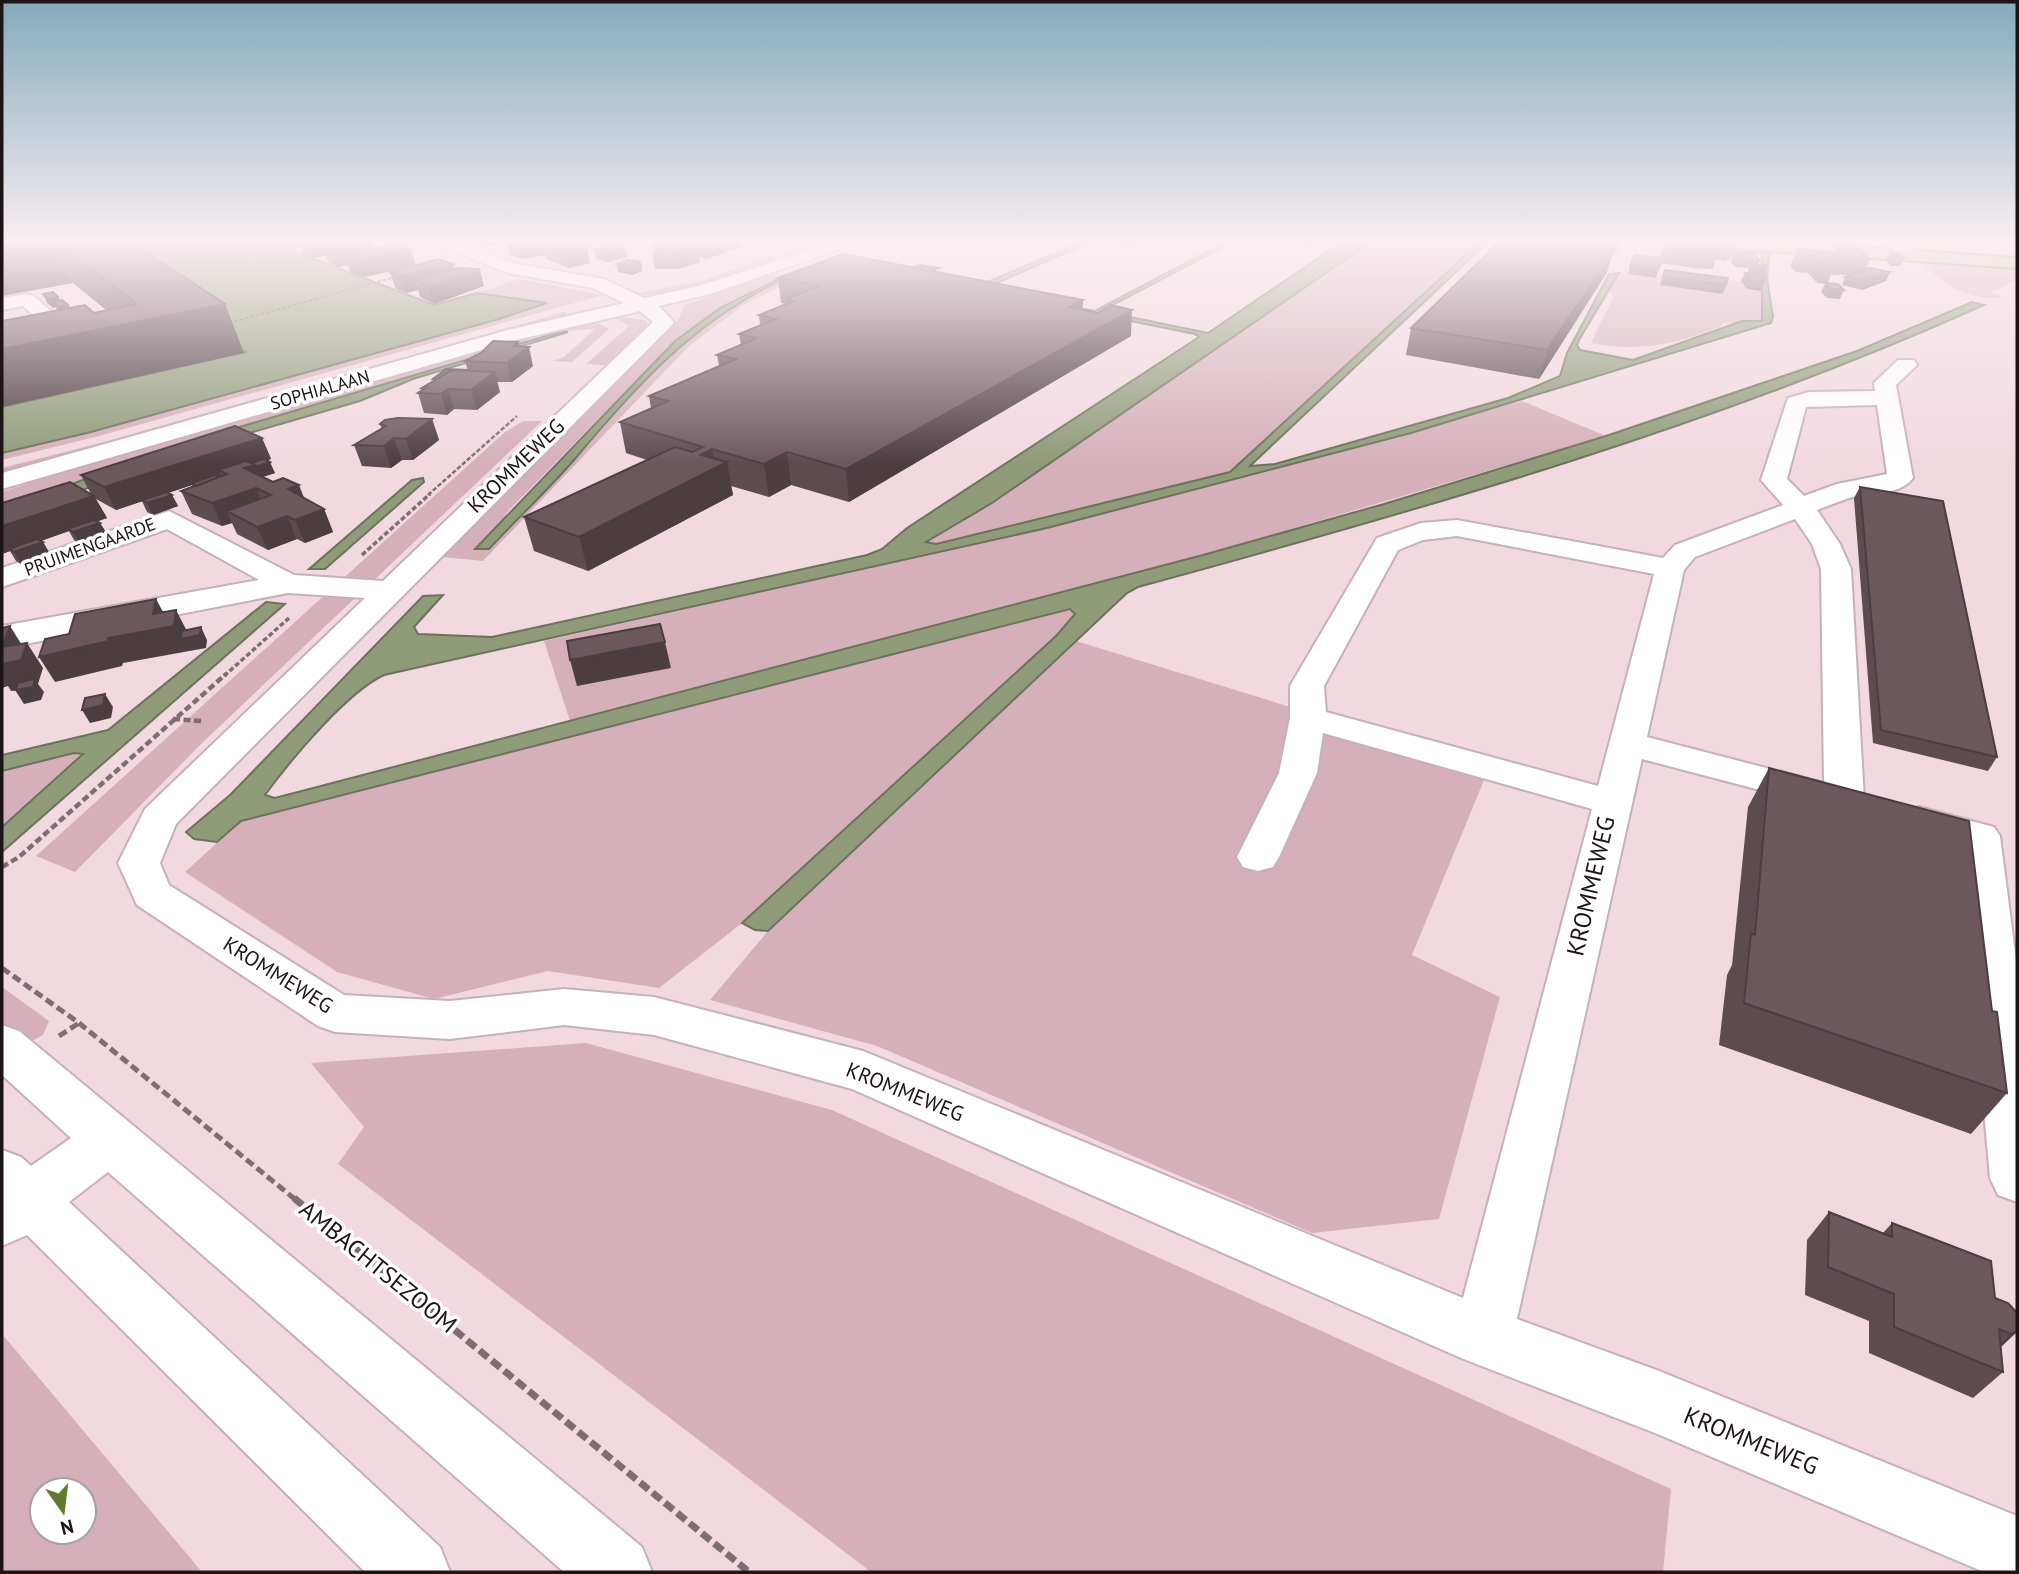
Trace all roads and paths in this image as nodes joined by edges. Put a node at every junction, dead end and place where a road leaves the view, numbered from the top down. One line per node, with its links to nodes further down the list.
1 (48, 315): 6 (street)
2 (265, 315): 5 (path)
3 (592, 315): 7 (street, SOPHIALAAN)
4 (661, 315): 12 (street, KROMMEWEG)
5 (223, 325)
6 (60, 358)
7 (2, 481)
8 (1800, 507): 8 (street); 9 (street); 16 (street)
9 (1670, 568): 14 (street); 15 (street, KROMMEWEG)
10 (2, 578): 11 (street, PRUIMENGAARDE)
11 (288, 584): 12 (street, PRUIMENGAARDE); 13 (street, PRUIMENGAARDE)
12 (389, 590): 26 (street, KROMMEWEG)
13 (2, 636)
14 (1308, 718): 17 (street, KROMMEWEG); 19 (street)
15 (1626, 743): 16 (street); 17 (street, KROMMEWEG)
16 (1844, 800): 24 (street)
17 (1611, 802): 26 (street, KROMMEWEG)
18 (19, 856): 20 (path)
19 (1258, 857)
20 (2, 867)
21 (2, 968): 30 (path, AMBACHTSEZOOM)
22 (2, 1045): 23 (street)
23 (109, 1140): 25 (street); 29 (street)
24 (2017, 1178)
25 (11, 1198): 28 (street)
26 (1483, 1337): 27 (street, KROMMEWEG)
27 (2017, 1552)
28 (415, 1572)
29 (617, 1572)
30 (749, 1572)

